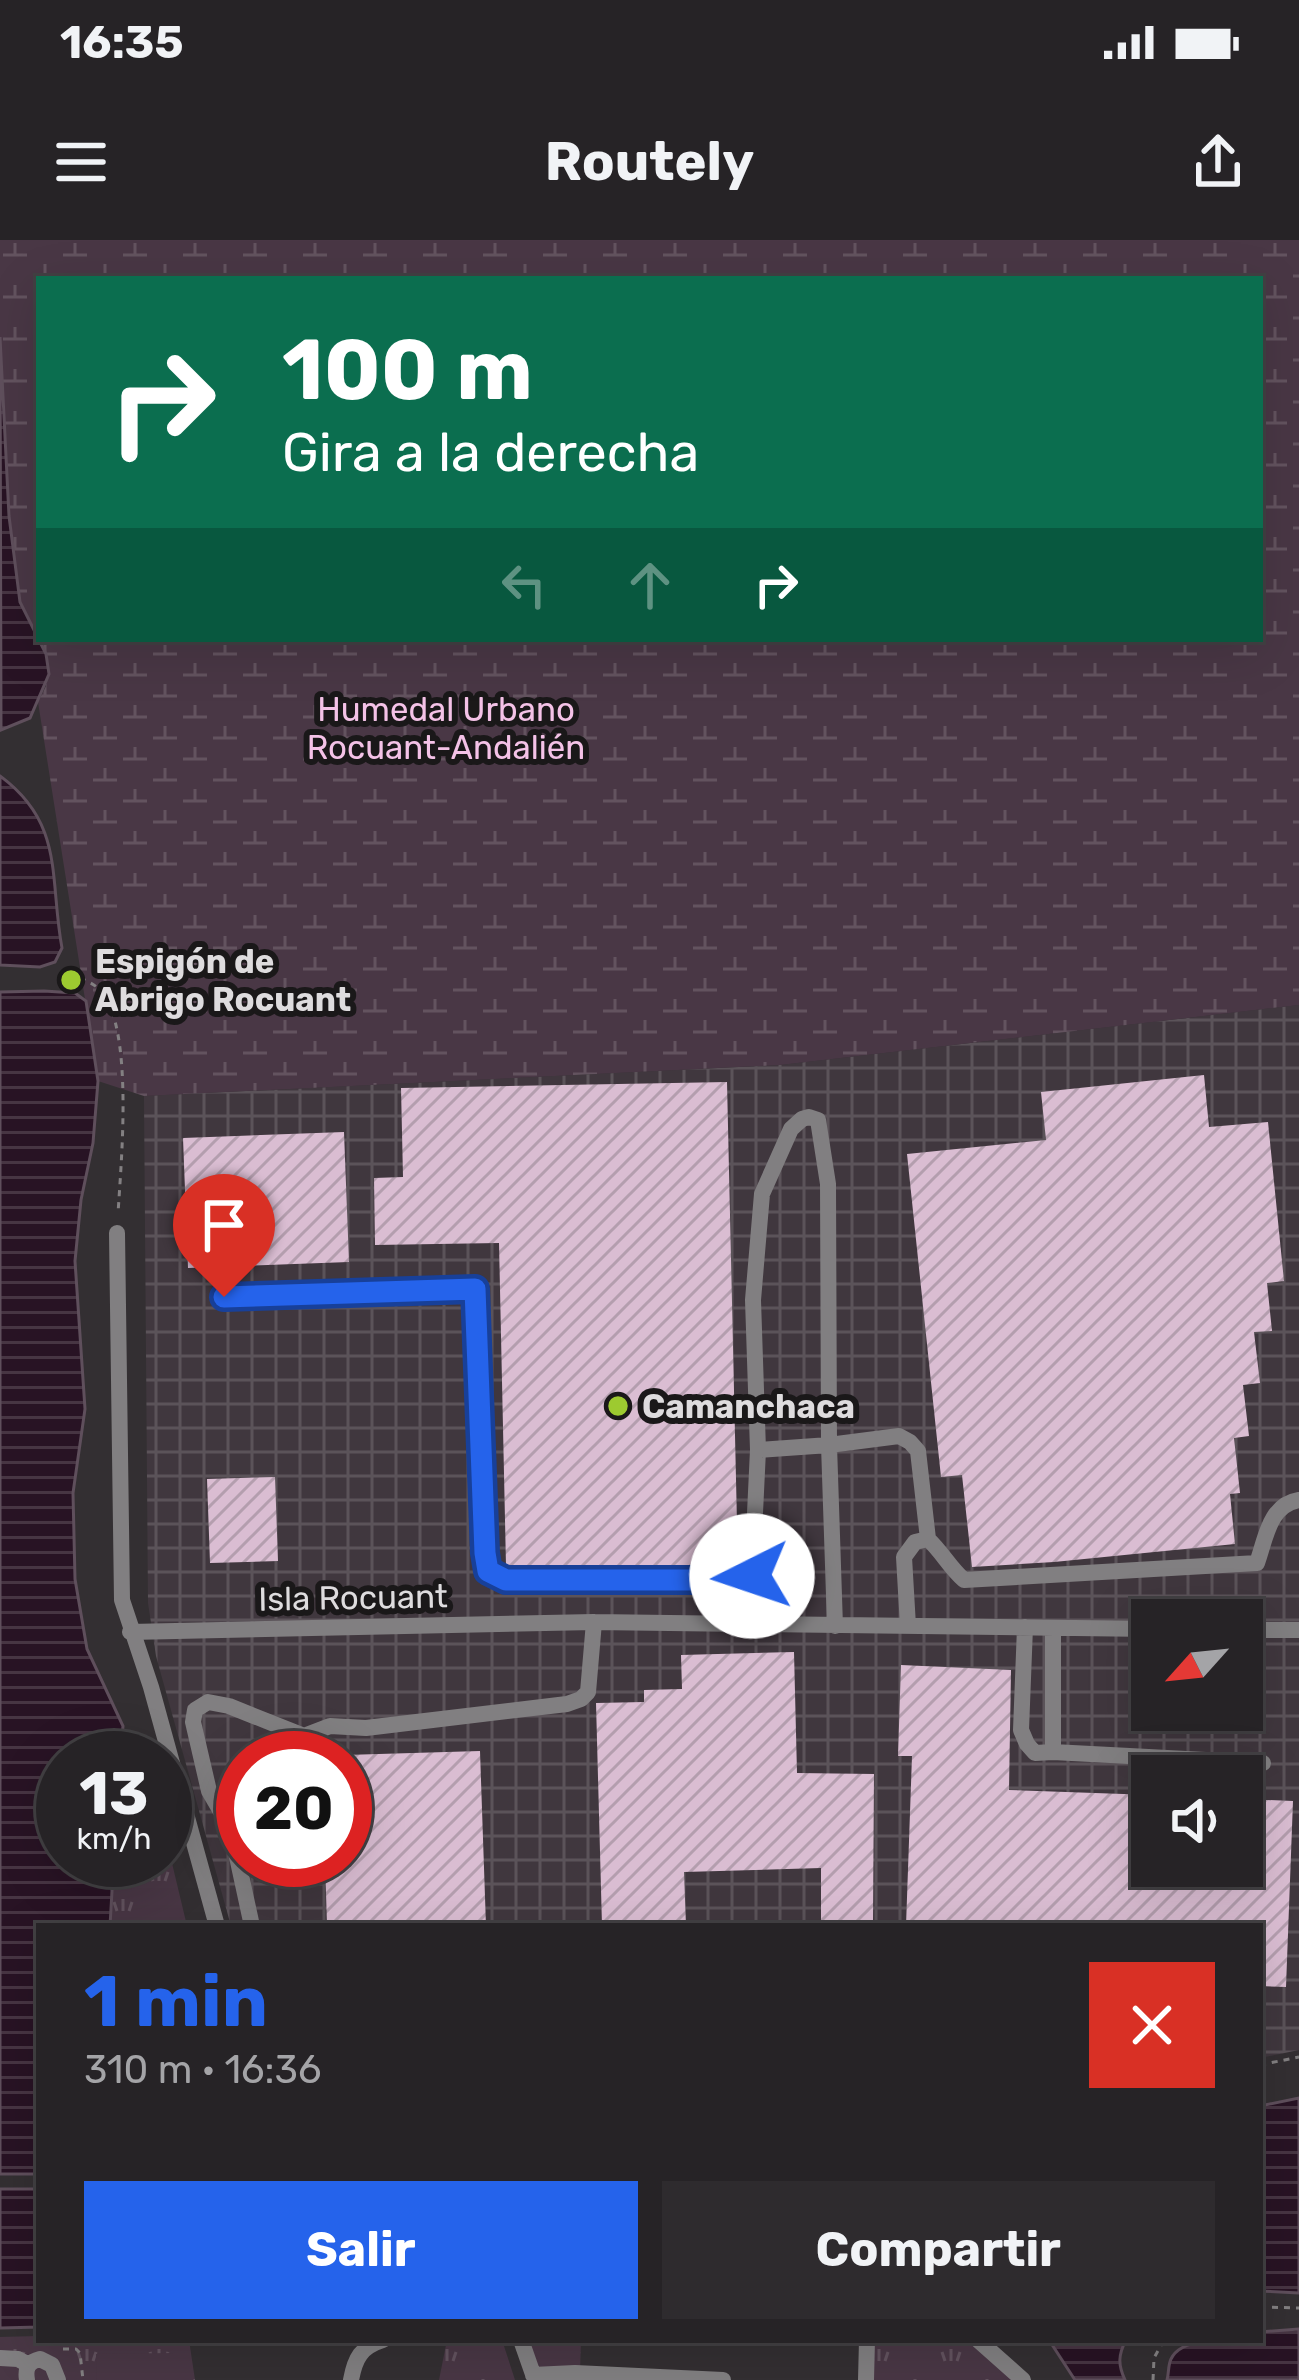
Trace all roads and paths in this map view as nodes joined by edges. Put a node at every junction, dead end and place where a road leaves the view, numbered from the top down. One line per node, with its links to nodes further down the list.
1 (69, 973): 2 (path)
2 (117, 1233): 16 (street)
3 (224, 1297): 5 (street)
4 (829, 1445): 5 (street); 5 (street); 7 (street); 9 (street)
5 (758, 1450)
6 (1299, 1500): 7 (street)
7 (928, 1539): 10 (street)
8 (594, 1622): 9 (street, Isla Rocuant); 16 (street, Isla Rocuant); 18 (street)
9 (835, 1625): 10 (street, Isla Rocuant)
10 (908, 1626): 11 (street, Isla Rocuant)
11 (1025, 1627): 12 (street, Isla Rocuant); 19 (street)
12 (1053, 1628): 13 (street, Isla Rocuant); 19 (street)
13 (1131, 1629)
14 (1263, 1630): 15 (street)
15 (1299, 1630)
16 (130, 1631): 23 (street)
17 (292, 1731): 21 (street)
18 (317, 1731)
19 (1053, 1752): 20 (street)
20 (1131, 1756)
21 (216, 1800)
22 (246, 1887): 24 (street)
23 (216, 1923)
24 (252, 1923)
25 (1299, 2057): 26 (path)
26 (1263, 2064)
27 (1263, 2307): 28 (path)
28 (1299, 2308)
29 (377, 2343): 39 (street)
30 (522, 2343): 36 (street)
31 (867, 2343): 41 (street)
32 (981, 2343): 42 (street)
33 (1162, 2343): 43 (path)
34 (0, 2358): 35 (street)
35 (28, 2372): 38 (street)
36 (534, 2377): 37 (street)
37 (591, 2377): 40 (street)
38 (58, 2380)
39 (351, 2380)
40 (723, 2380)
41 (866, 2380)
42 (1023, 2380)
43 (1153, 2380)

